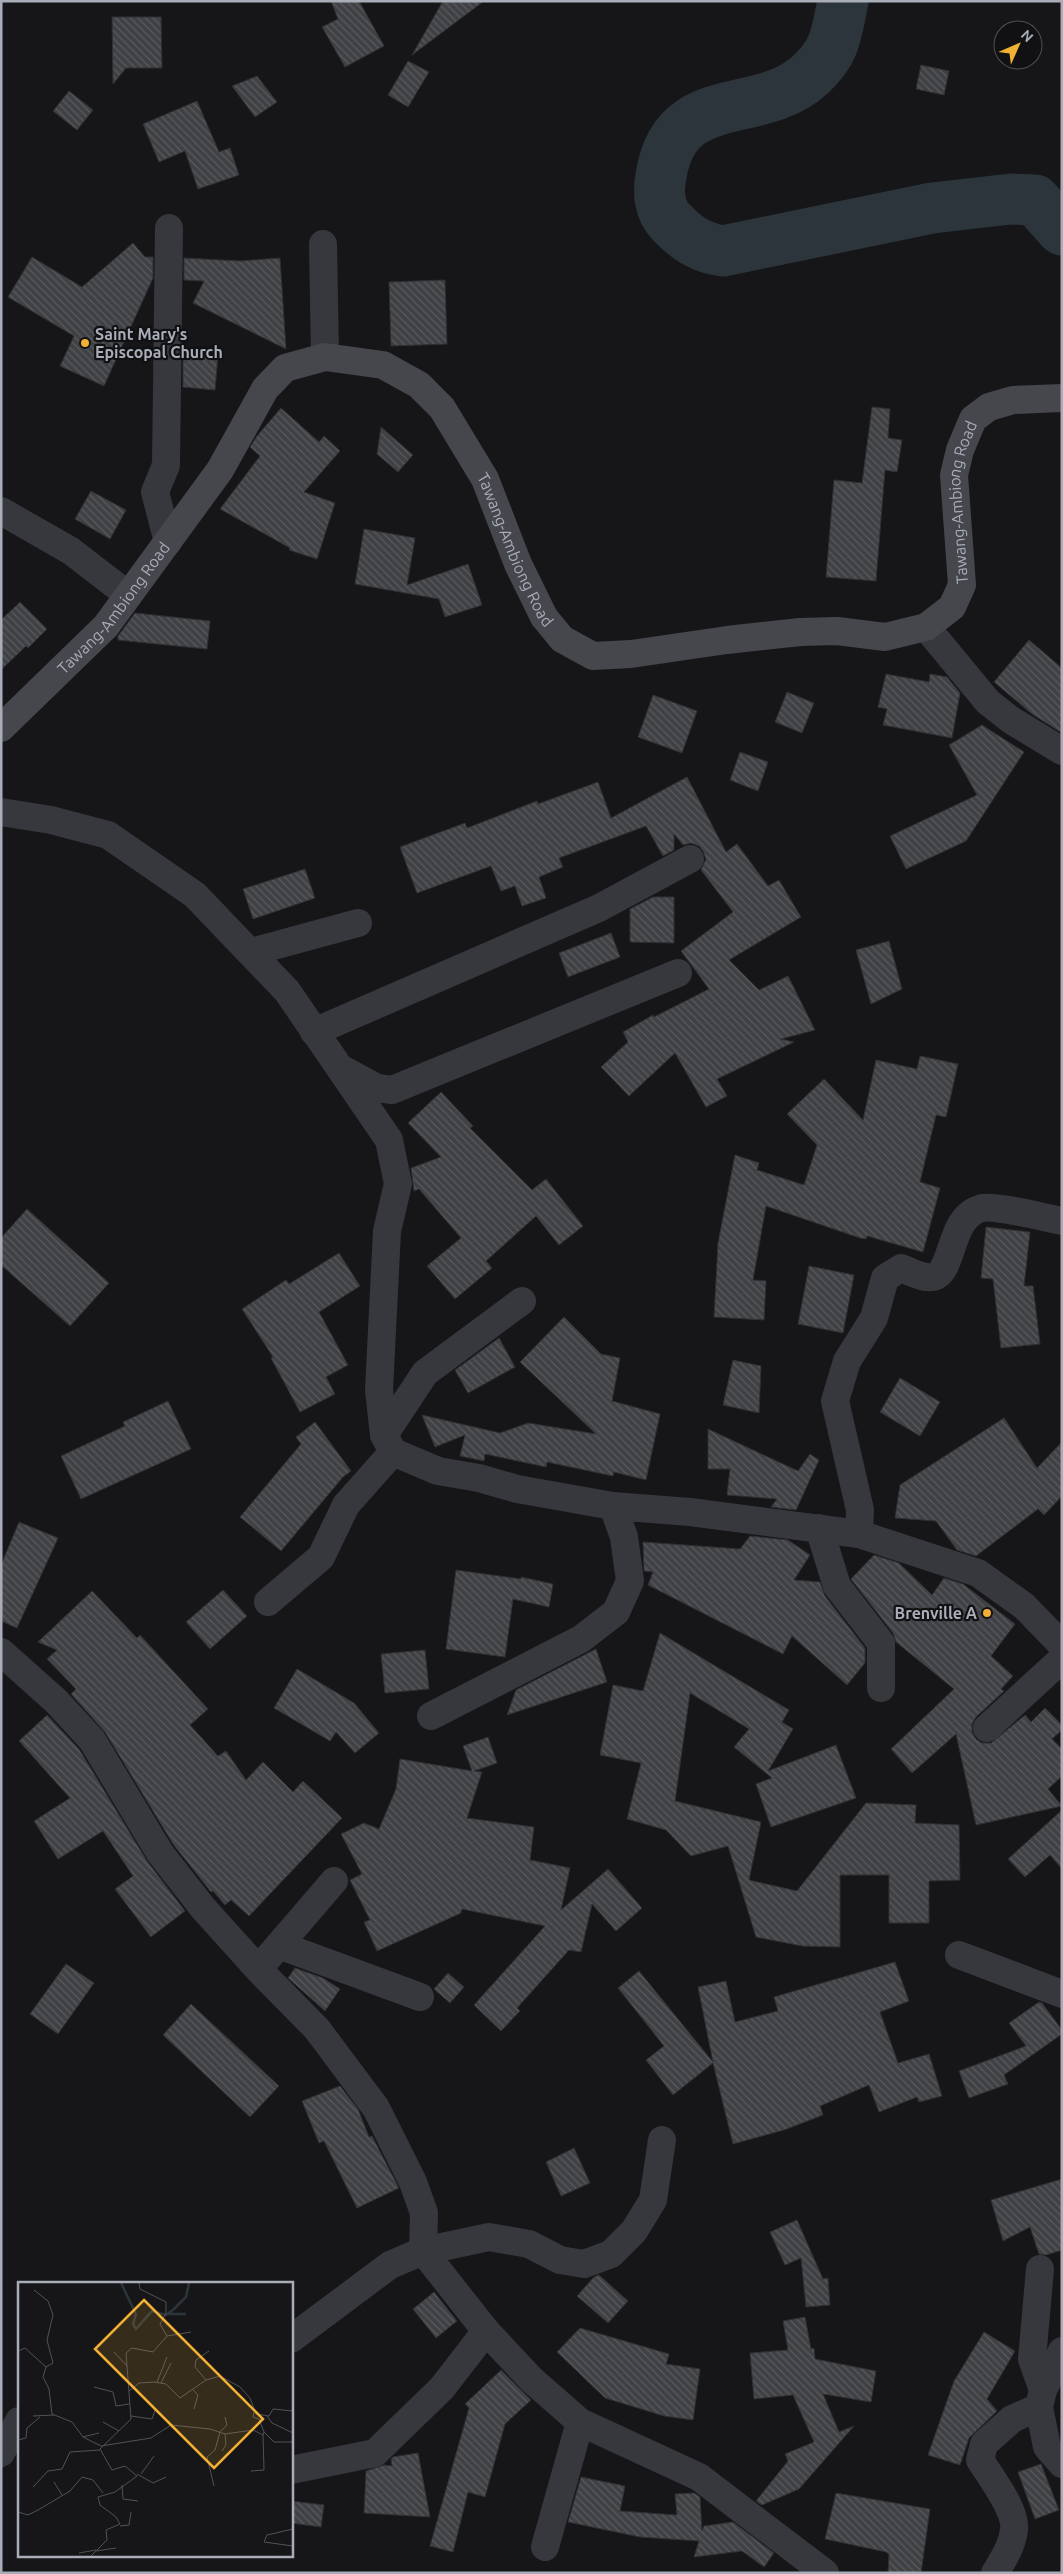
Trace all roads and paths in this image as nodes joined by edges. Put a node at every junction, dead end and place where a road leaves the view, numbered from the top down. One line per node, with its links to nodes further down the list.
1 (169, 228): 6 (street)
2 (323, 244): 3 (street)
3 (325, 357): 6 (main road, Tawang-Ambiong Road); 8 (main road, Tawang-Ambiong Road)
4 (1062, 398): 8 (main road, Tawang-Ambiong Road)
5 (1, 511): 7 (street)
6 (168, 542): 7 (main road, Tawang-Ambiong Road)
7 (128, 595): 9 (main road, Tawang-Ambiong Road)
8 (926, 627): 10 (street)
9 (1, 728)
10 (1062, 751)
11 (1, 812): 14 (street)
12 (690, 859): 16 (street)
13 (358, 923): 14 (street)
14 (251, 952): 16 (street)
15 (678, 973): 17 (street)
16 (314, 1032): 17 (street)
17 (338, 1067): 20 (street)
18 (1062, 1221): 23 (street)
19 (522, 1301): 20 (street)
20 (388, 1444): 21 (street); 24 (street)
21 (613, 1506): 22 (street); 29 (street)
22 (819, 1528): 23 (street); 28 (street)
23 (859, 1534): 25 (street)
24 (268, 1602)
25 (1062, 1645)
26 (1, 1652): 34 (street)
27 (1062, 1659): 30 (street)
28 (881, 1688)
29 (432, 1716)
30 (987, 1728)
31 (334, 1881): 32 (street)
32 (279, 1945): 34 (street); 36 (street)
33 (959, 1955): 35 (street)
34 (258, 1969): 38 (street)
35 (1062, 1994)
36 (420, 1998)
37 (662, 2140): 38 (street)
38 (423, 2251): 40 (street); 41 (street)
39 (1040, 2269): 43 (street)
40 (486, 2331): 44 (street); 48 (street)
41 (292, 2338)
42 (1062, 2351): 43 (street)
43 (1041, 2398): 47 (street); 51 (street)
44 (580, 2422): 49 (street); 50 (street)
45 (18, 2423): 46 (street)
46 (1, 2453)
47 (1062, 2464)
48 (292, 2470)
49 (546, 2547)
50 (825, 2573)
51 (995, 2573)

